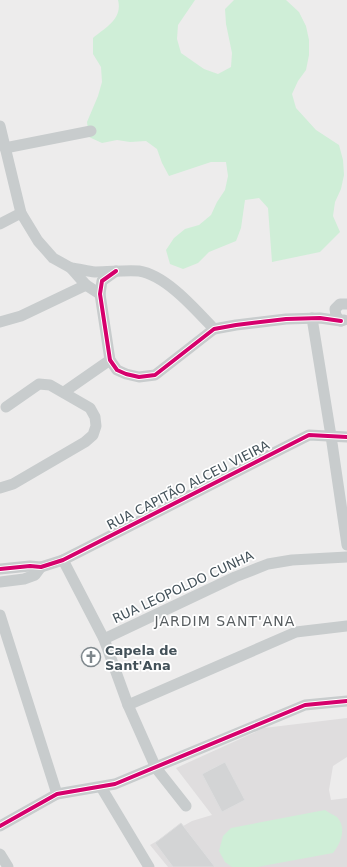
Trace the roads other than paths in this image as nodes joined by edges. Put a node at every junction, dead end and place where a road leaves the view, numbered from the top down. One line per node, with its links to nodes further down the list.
1 (0, 126): 3 (street)
2 (91, 131): 3 (street)
3 (5, 148): 4 (street)
4 (21, 213): 5 (street); 6 (street)
5 (0, 224)
6 (71, 268): 7 (street); 8 (street)
7 (116, 271): 9 (street); 14 (street)
8 (86, 285): 9 (street); 13 (street)
9 (100, 294): 15 (street)
10 (342, 305): 11 (street); 12 (street)
11 (316, 318): 12 (street); 14 (street); 18 (street)
12 (344, 320)
13 (0, 322)
14 (214, 329): 15 (street)
15 (110, 360): 16 (street)
16 (64, 392): 17 (street); 20 (street)
17 (6, 407)
18 (331, 436): 19 (street, RUA CAPITÃO ALCEU VIEIRA); 21 (street); 23 (street, RUA CAPITÃO ALCEU VIEIRA)
19 (347, 437)
20 (0, 488)
21 (347, 545)
22 (347, 557): 29 (street, RUA LEOPOLDO CUNHA)
23 (63, 560): 24 (street, RUA CAPITÃO ALCEU VIEIRA); 29 (street)
24 (41, 567): 25 (street); 26 (street)
25 (0, 569)
26 (0, 582)
27 (0, 615): 34 (street)
28 (347, 626): 31 (street)
29 (104, 639): 31 (street)
30 (347, 701): 32 (street)
31 (128, 705): 32 (street)
32 (156, 768): 33 (street); 35 (street)
33 (101, 786): 34 (street); 39 (street)
34 (57, 794): 36 (street)
35 (186, 806)
36 (0, 826)
37 (0, 854): 38 (street)
38 (8, 867)
39 (149, 867)

